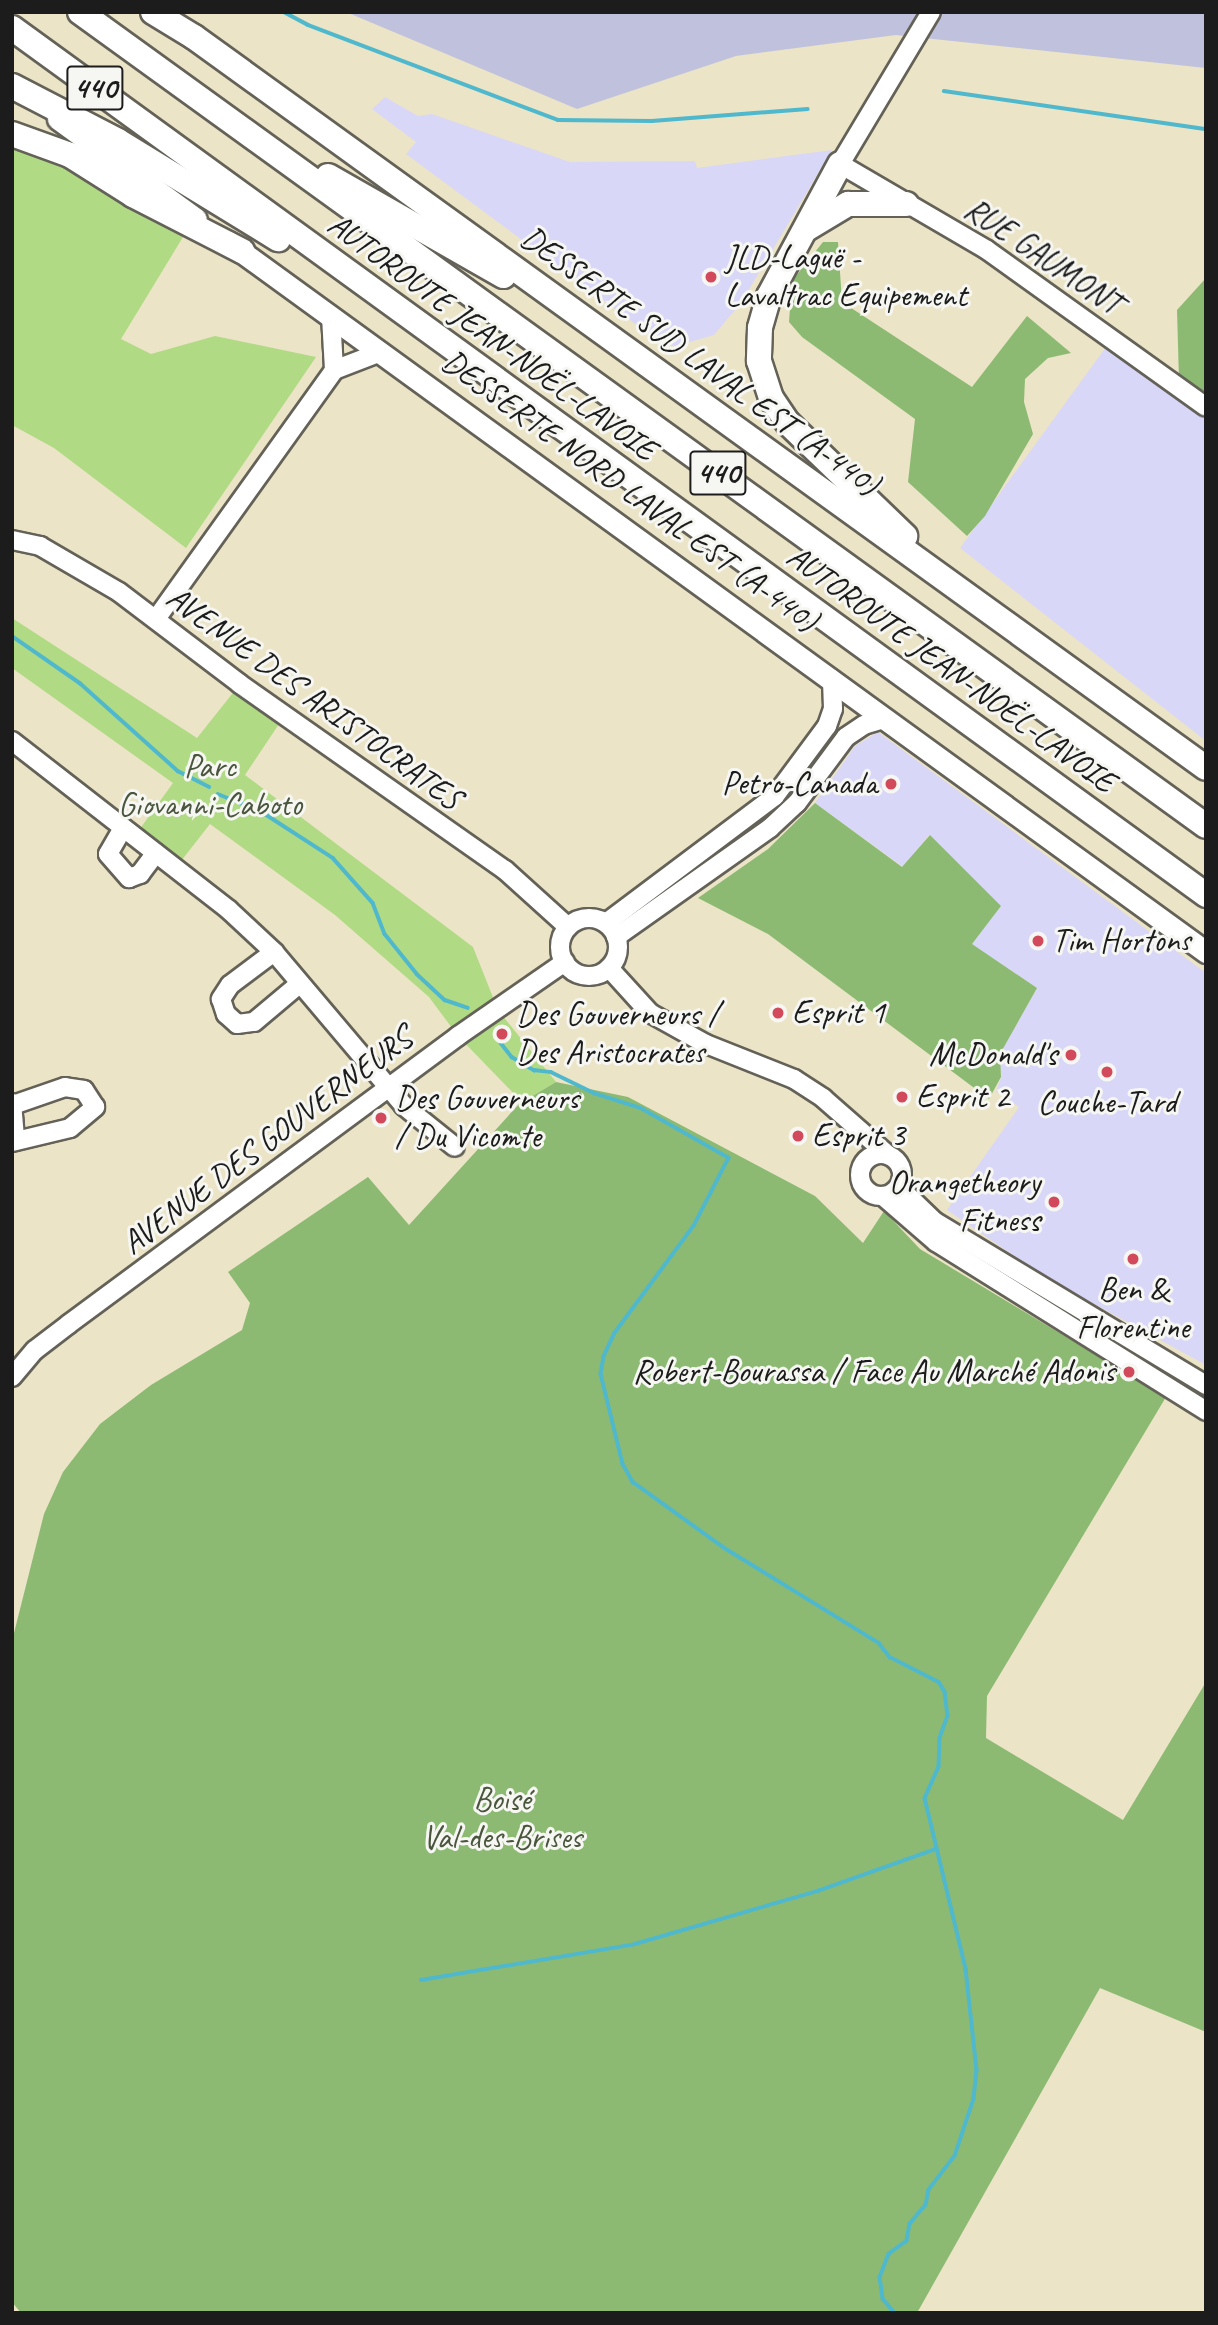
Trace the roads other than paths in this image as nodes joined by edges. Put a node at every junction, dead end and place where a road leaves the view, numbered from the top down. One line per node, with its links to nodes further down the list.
1 (80, 12): 8 (highway, AUTOROUTE JEAN-NOËL-LAVOIE / 440)
2 (153, 12): 6 (highway, DESSERTE SUD LAVAL EST (A-440))
3 (180, 12): 6 (highway)
4 (931, 12): 10 (street)
5 (12, 28): 14 (highway, AUTOROUTE JEAN-NOËL-LAVOIE / 440)
6 (194, 37): 16 (highway, DESSERTE SUD LAVAL EST (A-440))
7 (21, 92): 13 (main road, DESSERTE NORD LAVAL EST (A-440)); 14 (highway)
8 (229, 121): 16 (highway); 27 (highway, AUTOROUTE JEAN-NOËL-LAVOIE / 440)
9 (12, 134): 13 (highway)
10 (840, 164): 11 (street, RUE GAUMONT); 12 (highway)
11 (906, 204): 12 (highway); 19 (street, RUE GAUMONT)
12 (807, 228): 21 (highway)
13 (242, 251): 15 (main road, DESSERTE NORD LAVAL EST (A-440))
14 (405, 315): 30 (highway, AUTOROUTE JEAN-NOËL-LAVOIE / 440)
15 (331, 316): 17 (main road, DESSERTE NORD LAVAL EST (A-440)); 18 (street)
16 (587, 321): 21 (highway, DESSERTE SUD LAVAL EST (A-440))
17 (381, 352): 18 (street); 23 (main road, DESSERTE NORD LAVAL EST (A-440))
18 (334, 370): 22 (street)
19 (1206, 407)
20 (12, 540): 22 (street, AVENUE DES ARISTOCRATES)
21 (954, 586): 26 (highway, DESSERTE SUD LAVAL EST (A-440))
22 (156, 619): 31 (street, AVENUE DES ARISTOCRATES)
23 (832, 679): 24 (main road, DESSERTE NORD LAVAL EST (A-440)); 32 (street)
24 (884, 719): 32 (street); 34 (main road, DESSERTE NORD LAVAL EST (A-440))
25 (12, 741): 28 (street)
26 (1206, 768)
27 (1206, 826)
28 (123, 828): 29 (street); 29 (street)
29 (156, 853): 33 (street)
30 (1206, 895)
31 (568, 927): 32 (street); 35 (street)
32 (611, 930): 36 (street)
33 (274, 952): 37 (street); 37 (street)
34 (1206, 952)
35 (565, 962): 36 (street); 38 (street, AVENUE DES GOUVERNEURS)
36 (609, 968): 40 (street)
37 (299, 985): 38 (street)
38 (389, 1088): 42 (street); 47 (street, AVENUE DES GOUVERNEURS)
39 (13, 1104): 41 (street); 41 (street)
40 (848, 1122): 43 (street); 44 (street)
41 (14, 1141)
42 (456, 1147)
43 (888, 1155): 44 (street); 45 (street)
44 (862, 1165): 46 (street)
45 (901, 1181): 46 (street); 48 (street)
46 (883, 1196): 49 (street)
47 (14, 1368)
48 (1206, 1385)
49 (1206, 1411)

